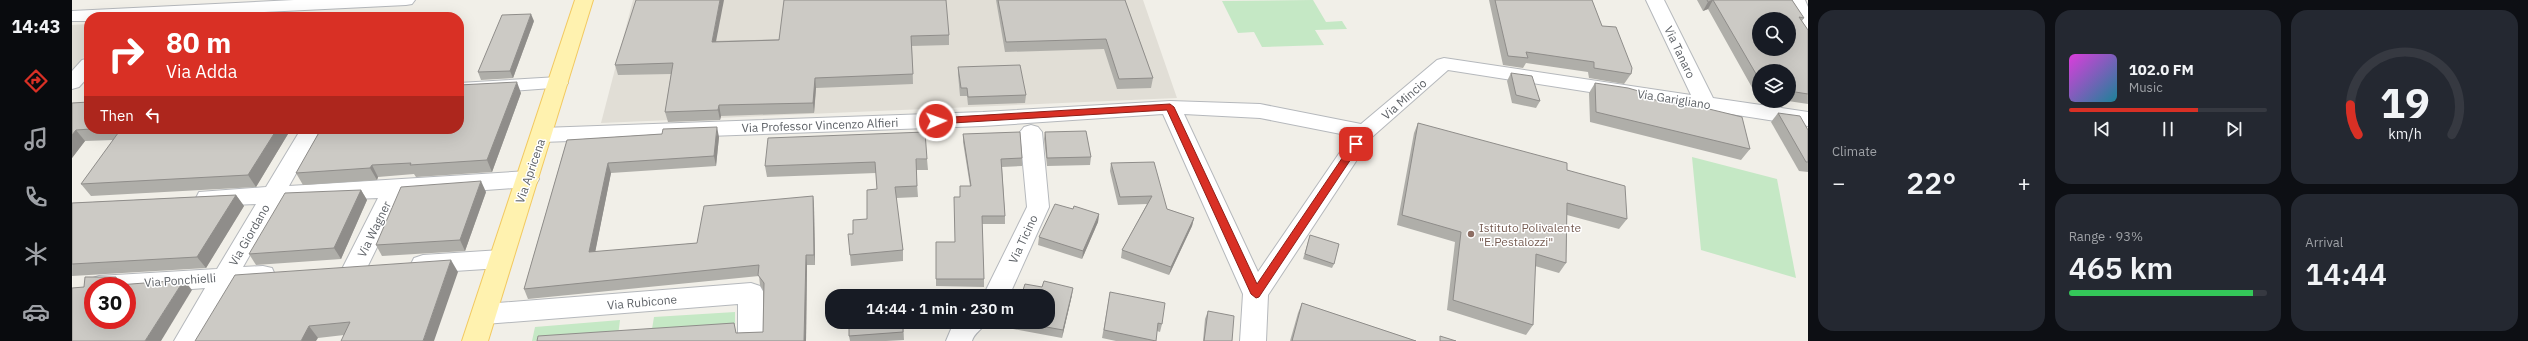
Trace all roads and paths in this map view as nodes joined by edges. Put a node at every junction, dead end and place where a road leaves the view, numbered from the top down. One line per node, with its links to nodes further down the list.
1 (406, 0): 5 (street)
2 (584, 0): 12 (main road, Via Apricena)
3 (1656, 0): 14 (street, Via Tanaro)
4 (1796, 0): 8 (street)
5 (188, 12)
6 (72, 16): 7 (street)
7 (84, 16)
8 (1808, 27)
9 (1444, 64): 14 (street, Via Garigliano); 18 (street, Via Mincio)
10 (84, 70): 11 (street)
11 (72, 83)
12 (558, 83): 13 (street); 20 (main road, Via Apricena)
13 (464, 89)
14 (1705, 103): 16 (street, Via Garigliano)
15 (1170, 107): 18 (street, Via Professor Vincenzo Alfieri); 20 (street, Via Professor Vincenzo Alfieri); 30 (street)
16 (1808, 119)
17 (1031, 132): 29 (street, Via Ticino)
18 (1365, 132): 30 (street, Via Mincio)
19 (308, 134): 23 (street, Via Giordano)
20 (542, 136): 21 (main road, Via Apricena)
21 (528, 179): 22 (street); 25 (main road, Via Apricena)
22 (394, 189): 23 (street); 25 (street, Via Wagner)
23 (274, 194): 24 (street); 27 (street, Via Giordano)
24 (188, 199)
25 (501, 259): 31 (main road, Via Apricena)
26 (286, 273): 27 (street, Via Ponchielli)
27 (225, 277): 28 (street, Via Ponchielli); 33 (street, Via Giordano)
28 (136, 284)
29 (999, 289)
30 (1256, 294): 37 (street)
31 (485, 314): 34 (main road, Via Apricena); 35 (street, Via Rubicone)
32 (963, 329): 36 (street)
33 (188, 341)
34 (475, 341)
35 (751, 341)
36 (959, 341)
37 (1253, 341)

